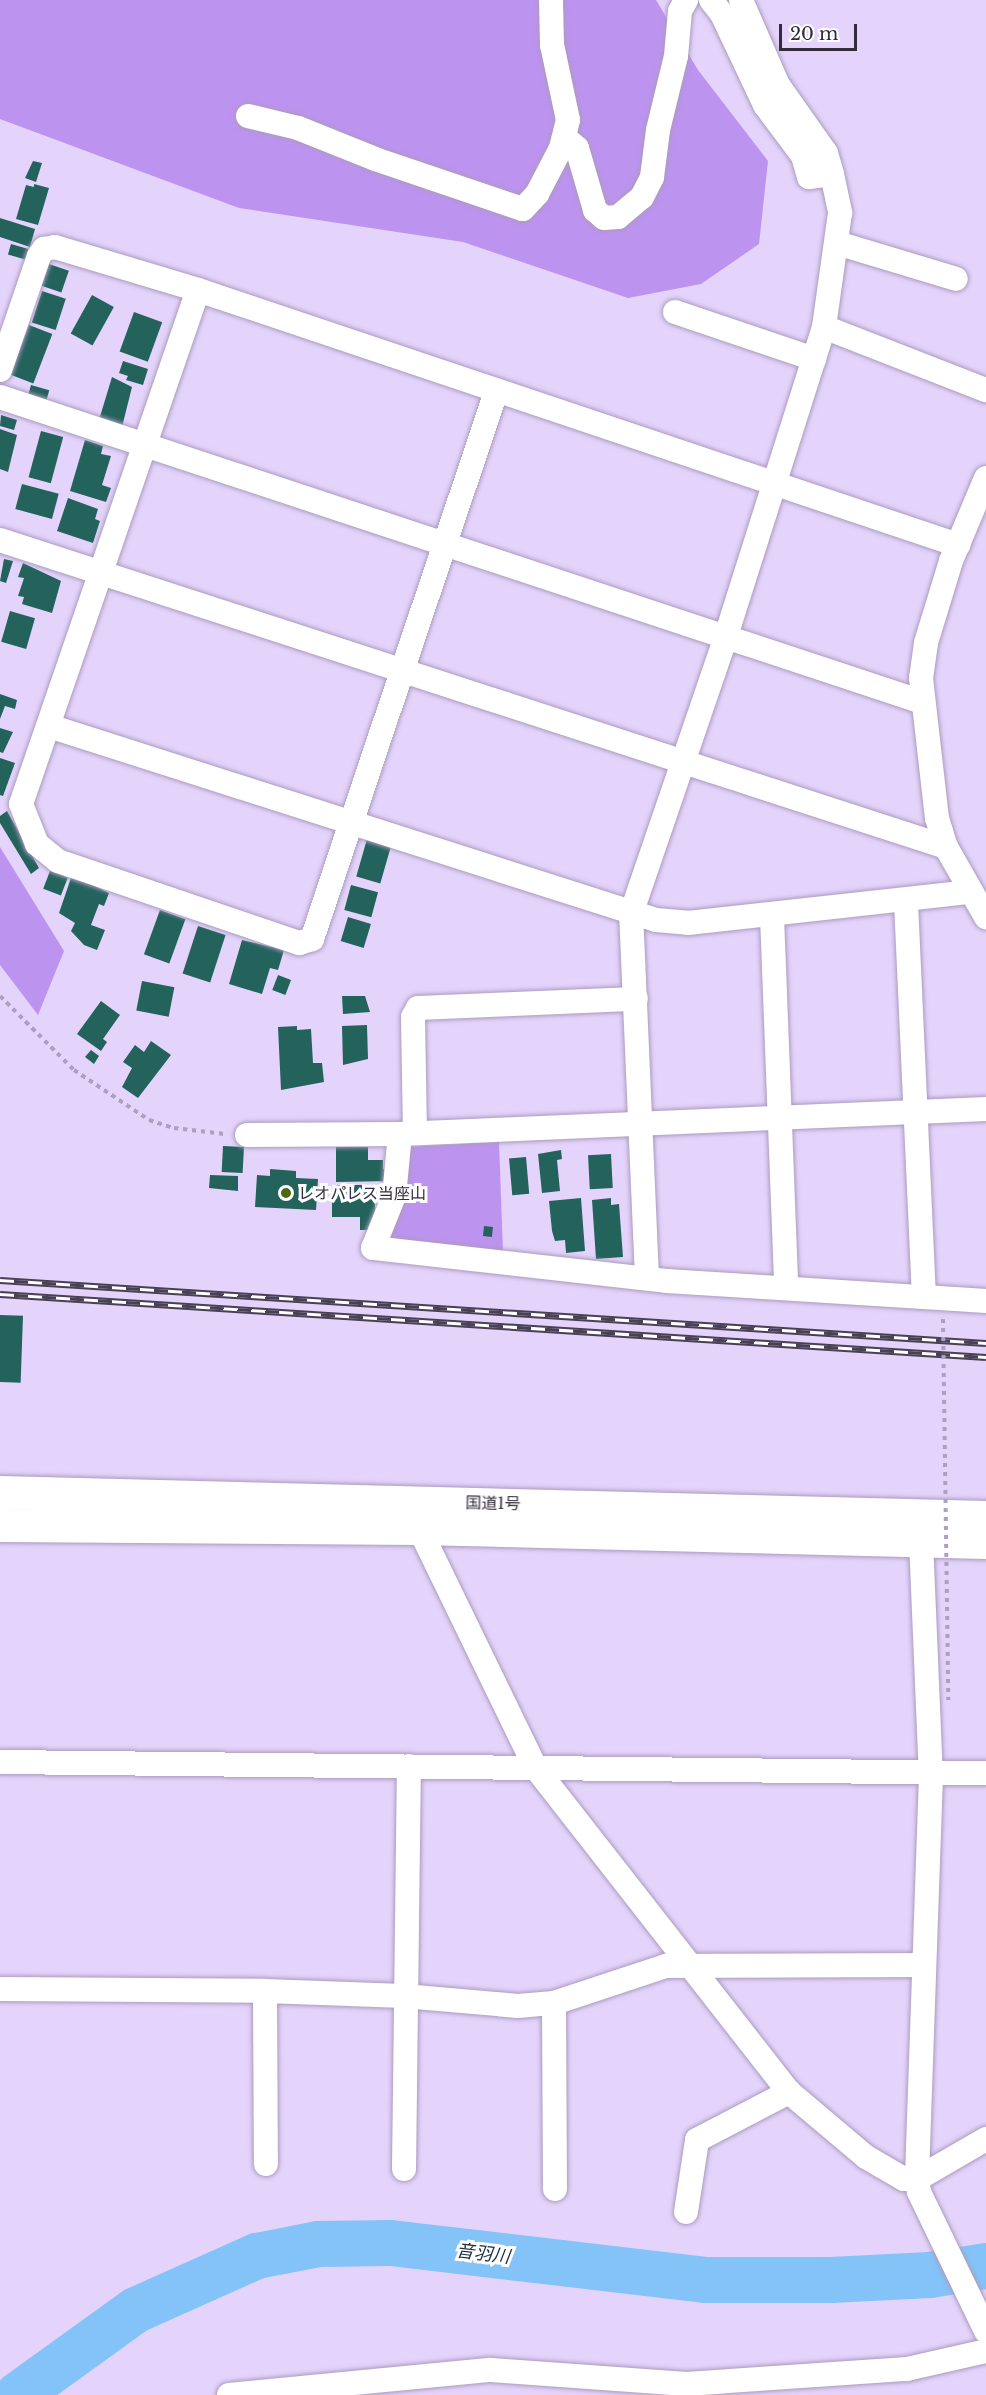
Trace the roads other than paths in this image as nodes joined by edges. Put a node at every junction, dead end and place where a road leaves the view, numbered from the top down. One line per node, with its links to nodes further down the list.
1 (551, 0): 6 (street)
2 (686, 0): 6 (street)
3 (711, 0): 7 (street)
4 (741, 0): 7 (street)
5 (248, 116): 6 (street)
6 (564, 137)
7 (832, 174): 8 (street)
8 (837, 243): 9 (street); 12 (street)
9 (956, 279)
10 (198, 290): 14 (street); 16 (street); 18 (street)
11 (675, 312): 13 (street)
12 (824, 327): 13 (street); 15 (street)
13 (814, 358): 20 (street)
14 (0, 370)
15 (986, 390)
16 (496, 392): 20 (street); 23 (street)
17 (0, 397): 18 (street)
18 (142, 447): 23 (street); 24 (street)
19 (986, 478): 22 (street)
20 (775, 485): 22 (street); 25 (street)
21 (0, 540): 24 (street)
22 (958, 545): 27 (street)
23 (447, 546): 25 (street); 26 (street)
24 (104, 572): 26 (street); 28 (street)
25 (726, 636): 27 (street); 29 (street)
26 (404, 671): 29 (street); 30 (street)
27 (922, 702): 31 (street)
28 (49, 726): 30 (street); 30 (street)
29 (682, 764): 31 (street); 34 (street)
30 (351, 821): 34 (street)
31 (946, 847): 32 (street)
32 (970, 892): 33 (street); 36 (street)
33 (906, 902): 35 (street); 39 (street)
34 (631, 914): 35 (street); 37 (street)
35 (772, 915): 40 (street)
36 (986, 917)
37 (636, 999): 41 (street); 42 (street)
38 (986, 1109): 39 (street)
39 (914, 1112): 40 (street); 46 (street)
40 (780, 1118): 41 (street); 45 (street)
41 (642, 1122): 42 (street); 44 (street)
42 (407, 1134): 43 (street); 44 (street)
43 (247, 1135)
44 (647, 1278): 45 (street)
45 (786, 1287): 46 (street)
46 (924, 1297): 47 (street)
47 (986, 1301)
48 (0, 1492): 49 (highway, 国道1号)
49 (986, 1517)
50 (0, 1525): 51 (highway, 国道1号)
51 (419, 1528): 52 (highway, 国道1号); 56 (street)
52 (921, 1540): 53 (highway, 国道1号); 58 (street)
53 (986, 1542)
54 (0, 1762): 55 (street)
55 (409, 1766): 56 (street); 63 (street)
56 (535, 1767): 58 (street); 60 (street)
57 (986, 1773): 58 (street)
58 (931, 1775): 59 (street)
59 (924, 1965): 60 (street); 69 (street)
60 (692, 1968): 64 (street); 65 (street)
61 (0, 1989): 62 (street)
62 (265, 1991): 63 (street); 67 (street)
63 (404, 1996): 64 (street); 68 (street)
64 (554, 2003): 70 (street)
65 (789, 2092): 69 (street); 71 (street)
66 (986, 2139): 69 (street)
67 (266, 2164)
68 (404, 2169)
69 (918, 2186): 72 (street)
70 (555, 2188)
71 (686, 2212)
72 (986, 2331)
73 (986, 2352): 74 (street)
74 (776, 2387): 75 (street)
75 (229, 2395)

